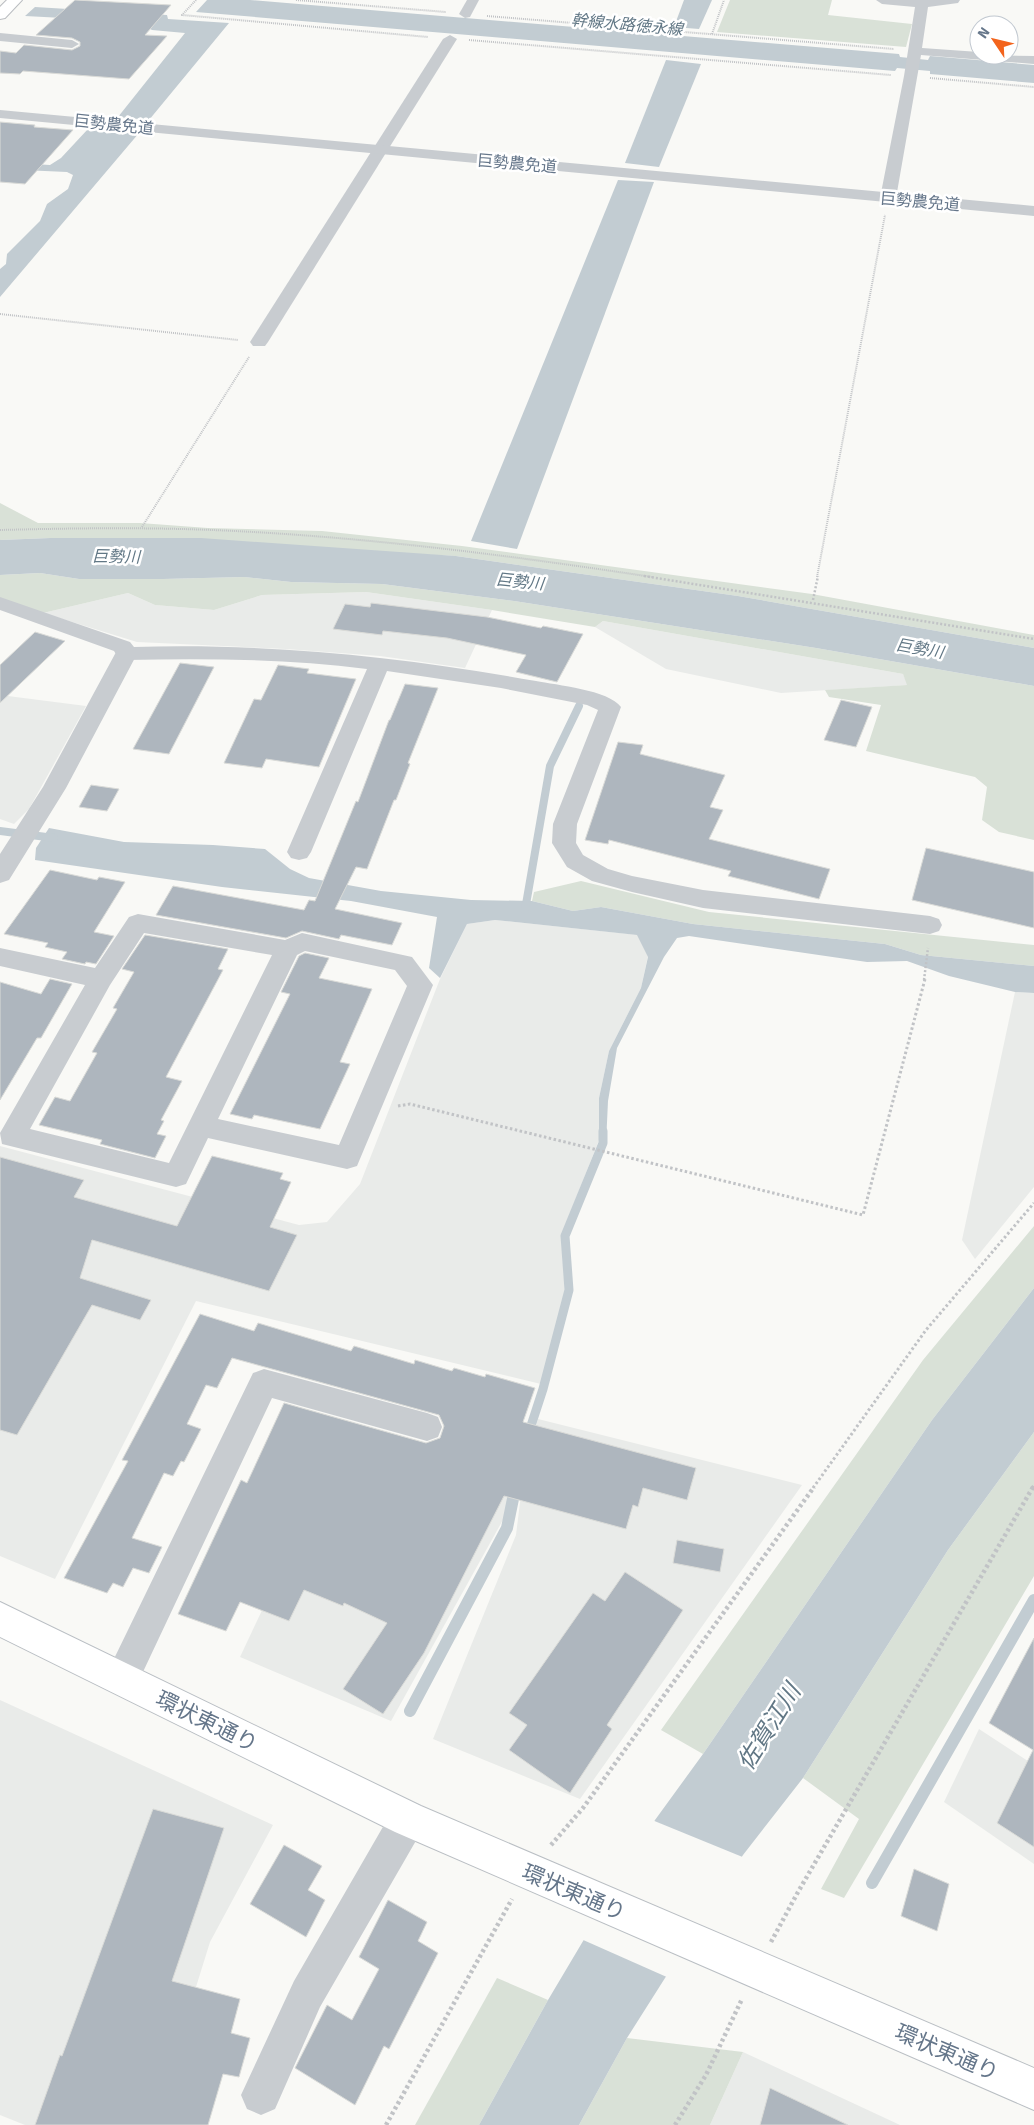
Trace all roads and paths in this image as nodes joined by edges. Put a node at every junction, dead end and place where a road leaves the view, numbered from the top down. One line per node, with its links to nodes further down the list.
1 (15, 0): 10 (main road)
2 (196, 0): 13 (path)
3 (296, 0): 9 (path)
4 (473, 0): 9 (street)
5 (724, 0): 11 (path)
6 (882, 0): 8 (street)
7 (954, 0): 8 (street)
8 (922, 4): 16 (street)
9 (465, 14): 11 (path)
10 (0, 15)
11 (712, 34): 16 (path)
12 (0, 37): 14 (street)
13 (450, 39): 16 (path); 19 (street)
14 (72, 44)
15 (1034, 60): 16 (street)
16 (913, 64): 17 (path); 20 (street)
17 (1034, 87)
18 (0, 114): 19 (street, 巨勢農免道)
19 (380, 150): 20 (street, 巨勢農免道); 23 (street)
20 (888, 198): 21 (street, 巨勢農免道); 26 (path)
21 (1034, 211)
22 (0, 314): 23 (path)
23 (259, 342): 24 (path)
24 (142, 527): 25 (path); 26 (path)
25 (0, 530)
26 (813, 600): 28 (path)
27 (0, 603): 29 (street)
28 (1034, 639)
29 (126, 654): 30 (street); 32 (street)
30 (380, 663): 31 (street); 33 (street)
31 (298, 852)
32 (0, 874)
33 (930, 925)
34 (288, 948): 37 (street); 38 (street); 39 (street)
35 (927, 951): 38 (path)
36 (0, 958): 37 (street)
37 (101, 979): 39 (street)
38 (369, 1107): 39 (street)
39 (202, 1126)
40 (1034, 1203): 47 (path)
41 (427, 1427): 45 (street)
42 (1034, 1486): 48 (path)
43 (0, 1619): 45 (main road, 環状東通り)
44 (0, 1632): 45 (main road, 環状東通り)
45 (122, 1679): 46 (main road, 環状東通り)
46 (408, 1819): 47 (main road, 環状東通り); 50 (street)
47 (528, 1872): 48 (main road, 環状東通り); 51 (path)
48 (757, 1969): 49 (main road, 環状東通り); 52 (path)
49 (1034, 2089)
50 (261, 2095)
51 (386, 2125)
52 (675, 2125)

